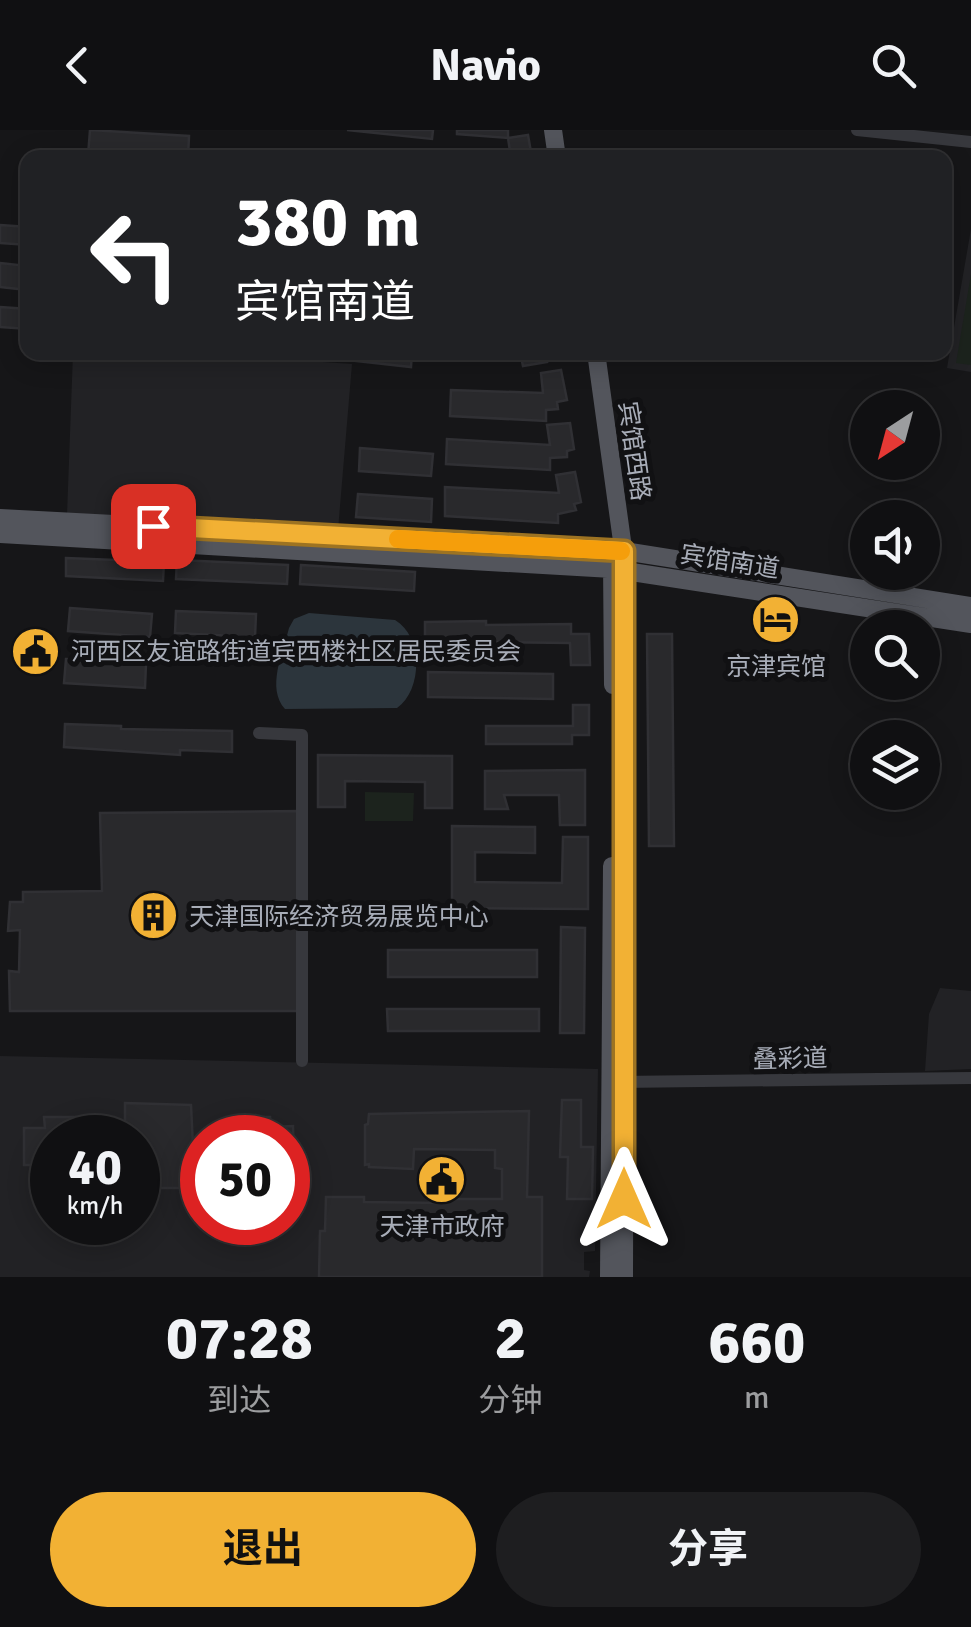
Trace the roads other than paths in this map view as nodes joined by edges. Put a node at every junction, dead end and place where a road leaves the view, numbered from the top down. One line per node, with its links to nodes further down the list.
1 (857, 130): 2 (street)
2 (938, 133): 3 (street); 4 (street)
3 (971, 133)
4 (971, 142)
5 (587, 360): 9 (main road, 宾馆西路)
6 (597, 360): 9 (main road, 宾馆西路)
7 (0, 518): 9 (main road, 宾馆南道)
8 (0, 534): 9 (main road, 宾馆南道)
9 (618, 560): 10 (main road, 宾馆南道); 11 (main road, 宾馆南道); 15 (main road, 宾馆西路)
10 (971, 606)
11 (971, 624)
12 (259, 734): 13 (street)
13 (302, 1060)
14 (971, 1078): 15 (street, 叠彩道)
15 (617, 1082): 16 (main road, 宾馆西路); 17 (main road, 宾馆西路)
16 (609, 1277)
17 (624, 1277)

